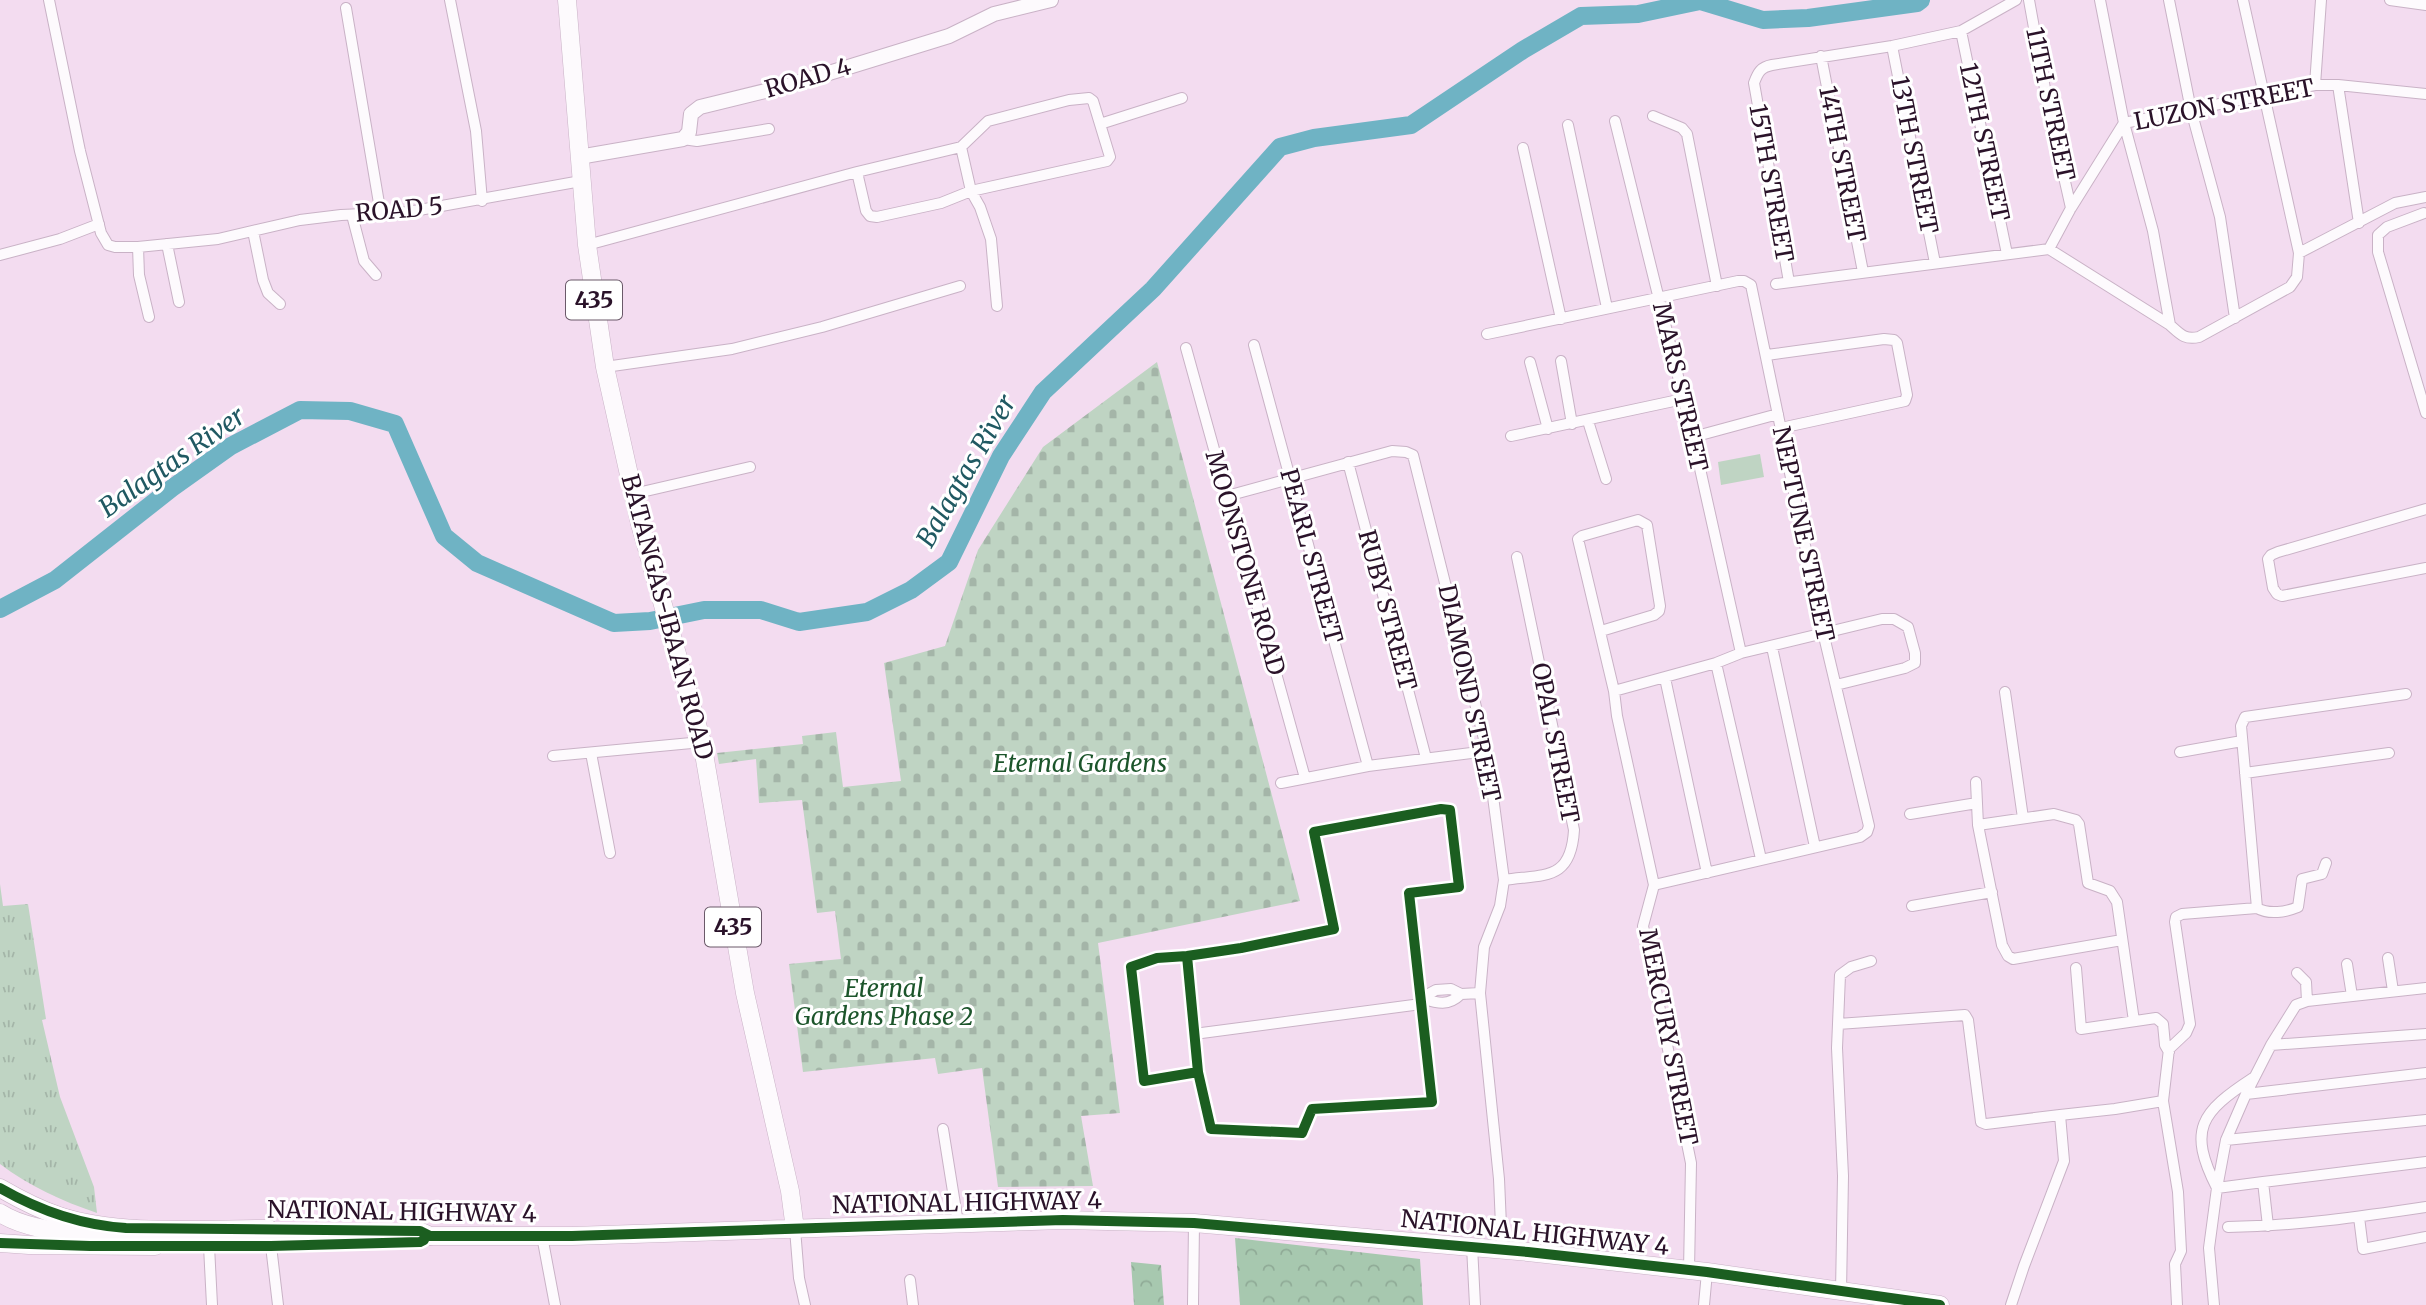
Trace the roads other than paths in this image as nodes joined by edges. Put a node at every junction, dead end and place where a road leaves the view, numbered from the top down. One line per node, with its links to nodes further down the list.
1 (49, 0): 43 (street)
2 (450, 0): 37 (street)
3 (567, 0): 32 (main road, BATANGAS-IBAAN ROAD / 435)
4 (1051, 0): 29 (street, ROAD 4)
5 (2015, 0): 14 (street)
6 (2029, 0): 38 (street, 11TH STREET)
7 (2100, 0): 25 (street)
8 (2169, 0): 22 (street)
9 (2243, 0): 20 (street)
10 (2321, 0): 17 (street)
11 (2390, 0): 12 (street)
12 (2426, 5)
13 (346, 8): 40 (street)
14 (1961, 31): 15 (street); 50 (street, 12TH STREET)
15 (1892, 46): 16 (street); 52 (street, 13TH STREET)
16 (1821, 57): 53 (street, 14TH STREET); 55 (street, 15TH STREET)
17 (2315, 85): 18 (street, LUZON STREET); 20 (street, LUZON STREET)
18 (2338, 85): 19 (street, LUZON STREET); 42 (street)
19 (2426, 94)
20 (2263, 96): 22 (street, LUZON STREET); 49 (street)
21 (1182, 98): 26 (street)
22 (2191, 110): 25 (street, LUZON STREET); 65 (street)
23 (1653, 116): 58 (street)
24 (1615, 121): 59 (street, MARS STREET)
25 (2124, 123): 38 (street, LUZON STREET); 67 (street)
26 (1100, 124): 30 (street); 35 (street)
27 (1568, 125): 63 (street)
28 (769, 129): 29 (street)
29 (683, 138): 32 (street)
30 (961, 147): 33 (street); 35 (street)
31 (1523, 148): 66 (street)
32 (579, 157): 34 (main road, BATANGAS-IBAAN ROAD / 435)
33 (857, 172): 35 (street); 46 (street)
34 (581, 181): 37 (street, ROAD 5); 46 (main road, BATANGAS-IBAAN ROAD / 435)
35 (971, 191): 62 (street)
36 (2426, 197): 41 (street); 42 (street)
37 (482, 201): 40 (street, ROAD 5)
38 (2071, 208): 48 (street, LUZON STREET)
39 (352, 215): 40 (street, ROAD 5); 44 (street, ROAD 5); 54 (street)
40 (381, 215)
41 (2425, 215): 77 (street)
42 (2360, 223): 49 (street)
43 (99, 224): 47 (street, ROAD 5); 51 (street)
44 (253, 231): 45 (street, ROAD 5); 61 (street)
45 (167, 244): 47 (street, ROAD 5); 60 (street)
46 (587, 245): 74 (main road, BATANGAS-IBAAN ROAD / 435)
47 (138, 247): 64 (street)
48 (2049, 248): 50 (street); 67 (street)
49 (2299, 253): 65 (street)
50 (2007, 254): 52 (street)
51 (0, 255)
52 (1936, 263): 53 (street)
53 (1863, 272): 55 (street)
54 (376, 275)
55 (1789, 282): 56 (street)
56 (1776, 284)
57 (960, 286): 74 (street)
58 (1717, 286): 59 (street, NEPTUNE STREET); 71 (street, NEPTUNE STREET)
59 (1659, 297): 63 (street, NEPTUNE STREET); 75 (street, MARS STREET)
60 (179, 302)
61 (280, 304)
62 (997, 306)
63 (1607, 308): 66 (street, NEPTUNE STREET)
64 (149, 317)
65 (2235, 318): 67 (street)
66 (1561, 319): 68 (street, NEPTUNE STREET)
67 (2170, 326)
68 (1487, 334)
69 (1254, 345): 86 (street, PEARL STREET)
70 (1186, 348): 89 (street, MOONSTONE ROAD)
71 (1767, 355): 76 (street, NEPTUNE STREET); 80 (street)
72 (1561, 361): 79 (street)
73 (1530, 362): 81 (street)
74 (605, 368): 88 (main road, BATANGAS-IBAAN ROAD / 435)
75 (1683, 399): 78 (street); 83 (street, MARS STREET)
76 (1778, 414): 80 (street, NEPTUNE STREET); 83 (street)
77 (2426, 414)
78 (1588, 421): 79 (street); 87 (street)
79 (1572, 425): 81 (street)
80 (1782, 428): 94 (street, NEPTUNE STREET)
81 (1548, 429): 82 (street)
82 (1511, 436)
83 (1693, 437): 96 (street, MARS STREET)
84 (1348, 462): 86 (street, DIAMOND STREET); 105 (street, DIAMOND STREET); 110 (street, RUBY STREET)
85 (750, 467): 88 (street)
86 (1290, 479): 89 (street, DIAMOND STREET); 111 (street, PEARL STREET)
87 (1606, 479)
88 (633, 494): 104 (main road, BATANGAS-IBAAN ROAD / 435)
89 (1227, 496): 113 (street, MOONSTONE ROAD)
90 (2426, 509): 92 (street)
91 (1517, 557): 125 (street, OPAL STREET)
92 (2426, 568)
93 (1601, 631): 93 (street, MERCURY STREET); 100 (street, MERCURY STREET)
94 (1823, 632): 95 (street); 99 (street, NEPTUNE STREET); 99 (street)
95 (1772, 647): 96 (street); 120 (street)
96 (1741, 653): 97 (street)
97 (1716, 663): 98 (street); 122 (street)
98 (1665, 678): 100 (street); 124 (street)
99 (1836, 685): 120 (street, NEPTUNE STREET)
100 (1614, 691): 126 (street, MERCURY STREET)
101 (2005, 692): 118 (street)
102 (2406, 694): 103 (street)
103 (2242, 741): 106 (street); 112 (street)
104 (702, 742): 107 (street); 169 (main road, BATANGAS-IBAAN ROAD / 435)
105 (1487, 751): 110 (street); 125 (street, DIAMOND STREET)
106 (2180, 751)
107 (591, 752): 109 (street); 121 (street)
108 (2389, 753): 112 (street)
109 (553, 756)
110 (1426, 758): 111 (street)
111 (1368, 766): 113 (street)
112 (2245, 773): 129 (street)
113 (1305, 778): 115 (street)
114 (1976, 782): 116 (street)
115 (1280, 783)
116 (1977, 803): 117 (street); 119 (street)
117 (1910, 814)
118 (2023, 818): 119 (street); 130 (street)
119 (1978, 825): 127 (street)
120 (1815, 847): 122 (street, NEPTUNE STREET)
121 (610, 853)
122 (1761, 859): 124 (street, NEPTUNE STREET)
123 (2326, 863): 129 (street)
124 (1707, 873): 126 (street, NEPTUNE STREET)
125 (1504, 880): 139 (street, DIAMOND STREET)
126 (1654, 885): 178 (street, MERCURY STREET)
127 (1992, 892): 128 (street); 130 (street)
128 (1912, 906)
129 (2257, 908): 148 (street)
130 (2122, 940): 143 (street)
131 (1187, 956): 141 (street); 145 (street); 149 (street)
132 (2388, 958): 138 (street)
133 (1871, 961): 144 (street)
134 (2347, 964): 140 (street)
135 (2076, 968): 143 (street)
136 (2297, 973): 142 (street)
137 (2426, 988): 138 (street)
138 (2393, 992): 140 (street)
139 (1480, 993): 141 (street); 177 (street, DIAMOND STREET)
140 (2352, 996): 142 (street)
141 (1421, 1001): 145 (street); 149 (street)
142 (2307, 1001): 147 (street)
143 (2134, 1021): 148 (street)
144 (1838, 1024): 154 (street); 180 (street)
145 (1194, 1034): 149 (street)
146 (2426, 1034): 147 (street)
147 (2271, 1045): 151 (street)
148 (2169, 1052): 153 (street)
149 (1198, 1072)
150 (2426, 1074): 152 (street)
151 (2255, 1076): 152 (street); 161 (street)
152 (2246, 1094): 157 (street)
153 (2163, 1101): 154 (street); 191 (street)
154 (2060, 1115): 190 (street)
155 (2426, 1120): 157 (street)
156 (943, 1129): 165 (street)
157 (2226, 1140): 161 (street)
158 (2426, 1162): 159 (street)
159 (2263, 1182): 161 (street); 167 (street)
160 (0, 1188): 172 (main road, NATIONAL HIGHWAY 4)
161 (2217, 1188): 192 (street)
162 (2426, 1207): 164 (street)
163 (0, 1213): 172 (main road)
164 (2359, 1217): 167 (street); 171 (street)
165 (958, 1223): 166 (main road, NATIONAL HIGHWAY 4); 169 (main road, NATIONAL HIGHWAY 4)
166 (1194, 1223): 176 (main road, NATIONAL HIGHWAY 4); 186 (street)
167 (2268, 1226): 168 (street)
168 (2228, 1227)
169 (795, 1229): 170 (main road, NATIONAL HIGHWAY 4); 184 (street)
170 (542, 1236): 172 (main road, NATIONAL HIGHWAY 4); 183 (street)
171 (2426, 1237)
172 (425, 1239): 175 (main road, NATIONAL HIGHWAY 4)
173 (0, 1243): 174 (main road, NATIONAL HIGHWAY 4)
174 (209, 1246): 175 (main road, NATIONAL HIGHWAY 4); 181 (street)
175 (271, 1246): 182 (street)
176 (1472, 1246): 177 (main road, NATIONAL HIGHWAY 4); 187 (street)
177 (1502, 1249): 178 (main road, NATIONAL HIGHWAY 4)
178 (1698, 1271): 180 (main road, NATIONAL HIGHWAY 4); 188 (street, MERCURY STREET)
179 (910, 1280): 185 (street)
180 (1841, 1292): 189 (main road, NATIONAL HIGHWAY 4)
181 (212, 1305)
182 (278, 1305)
183 (555, 1305)
184 (805, 1305)
185 (914, 1305)
186 (1193, 1305)
187 (1475, 1305)
188 (1704, 1305)
189 (1940, 1305)
190 (2011, 1305)
191 (2177, 1305)
192 (2214, 1305)

